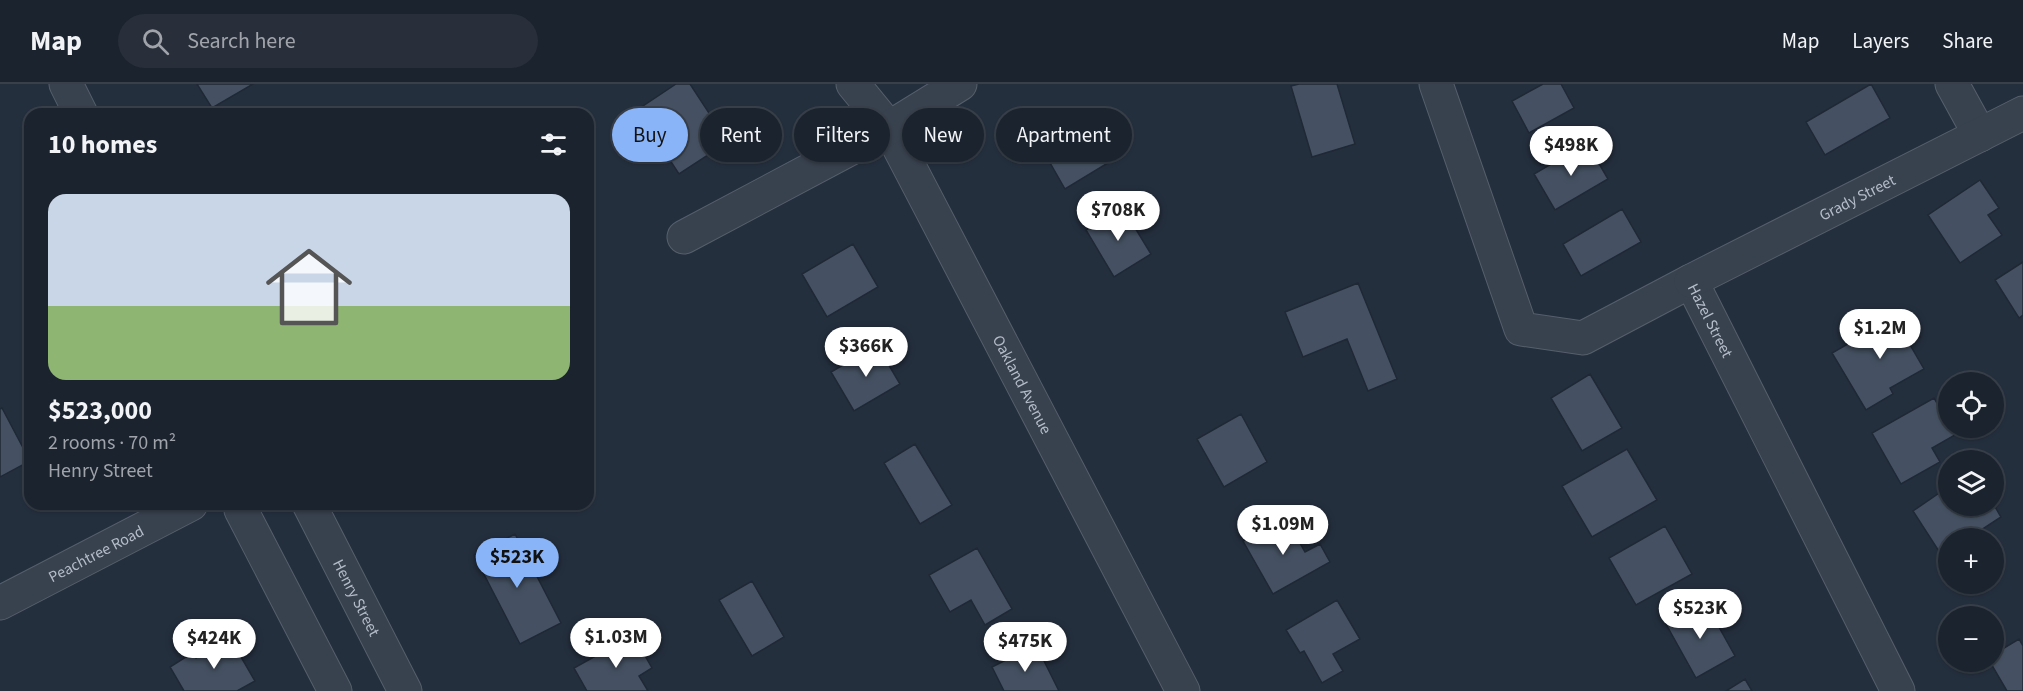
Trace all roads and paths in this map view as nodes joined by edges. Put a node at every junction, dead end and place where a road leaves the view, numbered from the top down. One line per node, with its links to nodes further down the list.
1 (66, 84): 6 (street)
2 (853, 84): 7 (street, Oakland Avenue)
3 (960, 84): 9 (street)
4 (1436, 84): 14 (street, Hazel Street)
5 (1952, 84): 11 (street)
6 (78, 108)
7 (873, 108)
8 (2023, 113): 11 (street, Grady Street)
9 (890, 127)
10 (890, 130): 21 (street, Oakland Avenue)
11 (1980, 135): 14 (street, Grady Street)
12 (825, 162): 13 (street)
13 (684, 237)
14 (1691, 281): 22 (street, Hazel Street)
15 (179, 510): 18 (street, Peachtree Road)
16 (242, 510): 19 (street)
17 (312, 510): 20 (street, Henry Street)
18 (0, 603)
19 (335, 691)
20 (405, 691)
21 (1183, 691)
22 (1898, 691)

